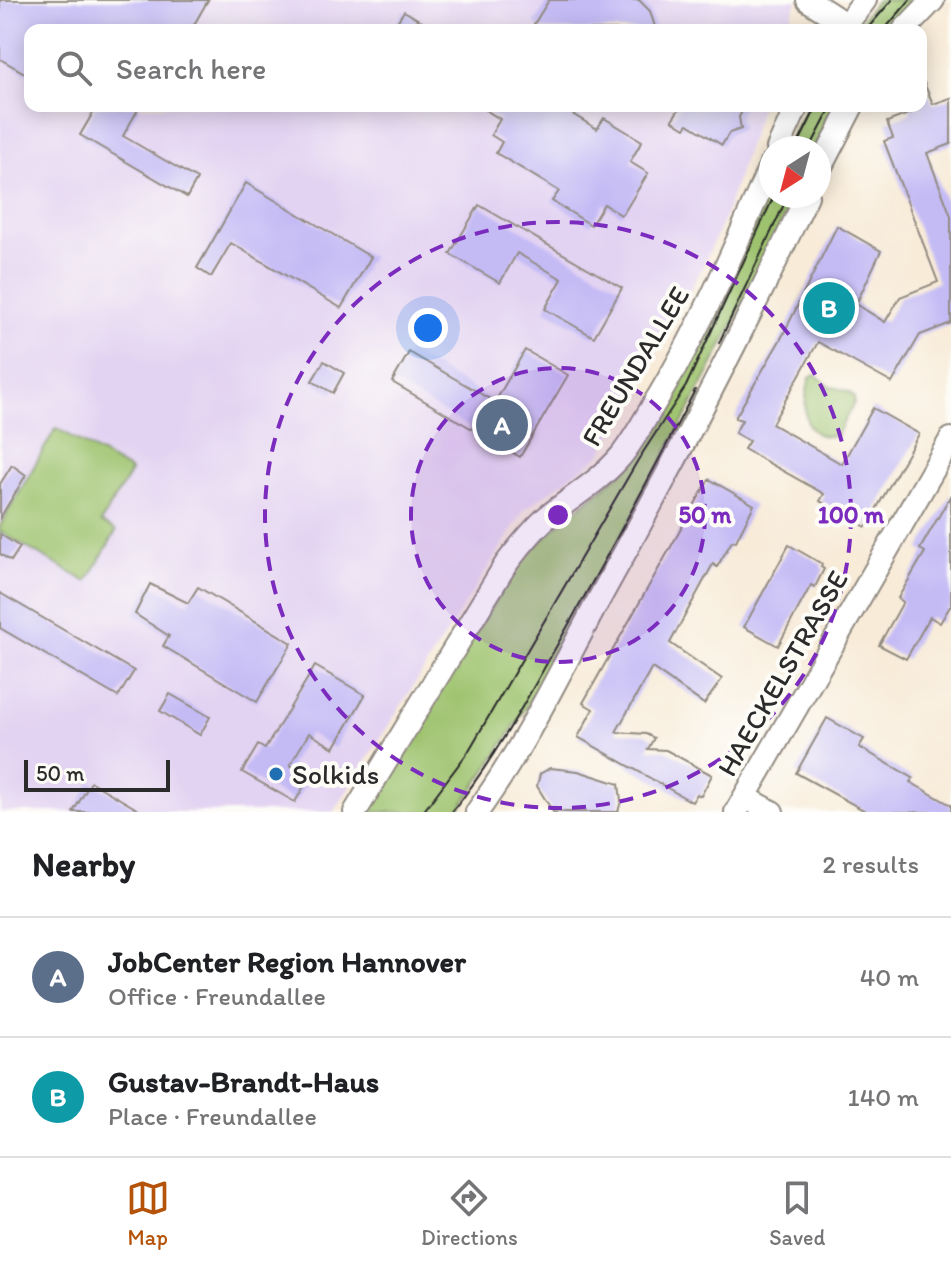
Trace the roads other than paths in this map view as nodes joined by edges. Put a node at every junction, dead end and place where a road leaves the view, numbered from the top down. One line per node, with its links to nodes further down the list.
1 (808, 0): 4 (street)
2 (865, 0): 5 (street)
3 (933, 0): 6 (street)
4 (840, 24)
5 (846, 24)
6 (910, 24)
7 (794, 112): 9 (street)
8 (849, 112): 10 (street)
9 (783, 136)
10 (831, 147)
11 (759, 192): 15 (street, FREUNDALLEE)
12 (801, 208): 16 (street)
13 (951, 439): 14 (street, HAECKELSTRASSE)
14 (740, 804): 17 (street)
15 (355, 812)
16 (477, 812)
17 (772, 812)

